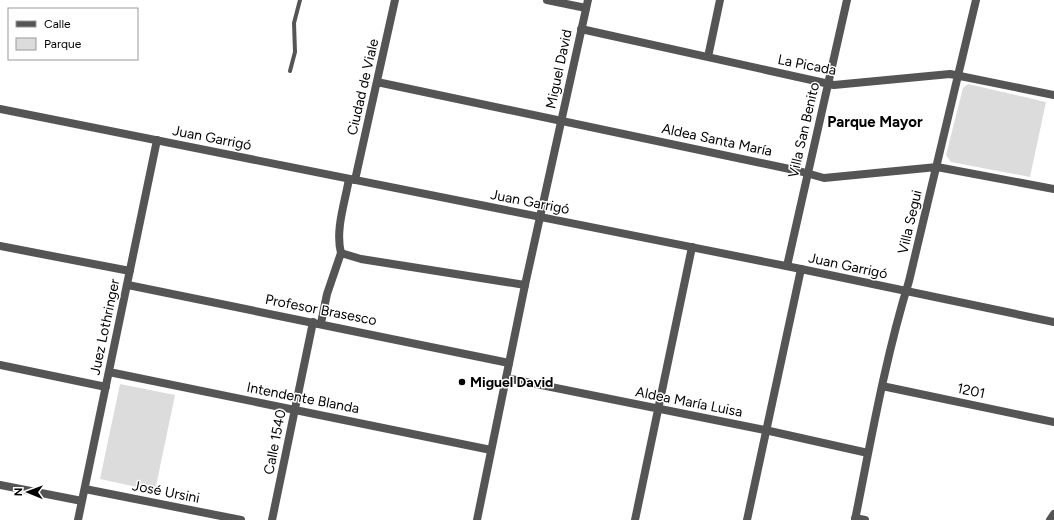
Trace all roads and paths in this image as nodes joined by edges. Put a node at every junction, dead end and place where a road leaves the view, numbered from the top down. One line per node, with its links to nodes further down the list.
1 (300, 0): 10 (lane)
2 (395, 0): 12 (street, Ciudad de Viale)
3 (547, 0): 7 (street)
4 (720, 0): 9 (street)
5 (847, 0): 13 (street, Villa San Benito)
6 (976, 0): 11 (street, Villa Segui)
7 (587, 4): 8 (street, Miguel David)
8 (582, 29): 9 (street, La Picada); 16 (street, Miguel David)
9 (708, 57): 13 (street, La Picada)
10 (290, 71)
11 (959, 74): 13 (street, La Picada); 14 (street, La Picada); 18 (street, Villa Segui)
12 (377, 82): 16 (street, Aldea Santa María); 20 (street, Ciudad de Viale)
13 (828, 84): 19 (street, Villa San Benito)
14 (1054, 95)
15 (0, 109): 17 (street, Juan Garrigó)
16 (562, 121): 19 (street, Aldea Santa María); 22 (street, Miguel David)
17 (157, 140): 20 (street, Juan Garrigó); 28 (street, Juez Lothringer)
18 (937, 167): 19 (street, Aldea Santa María); 21 (street, Aldea Santa María); 31 (street, Villa Segui)
19 (808, 173): 26 (street, Villa San Benito)
20 (352, 180): 22 (street, Juan Garrigó); 25 (street, Ciudad de Viale)
21 (1054, 189)
22 (540, 218): 24 (street, Juan Garrigó); 30 (street, Miguel David)
23 (0, 246): 28 (street)
24 (692, 247): 26 (street, Juan Garrigó); 42 (street)
25 (341, 253): 30 (street); 34 (street)
26 (787, 266): 27 (street, Juan Garrigó)
27 (801, 269): 31 (street, Juan Garrigó); 44 (street)
28 (130, 271): 29 (street, Juez Lothringer)
29 (128, 285): 32 (street, Profesor Brasesco); 37 (street, Juez Lothringer)
30 (525, 285): 35 (street, Miguel David)
31 (906, 291): 33 (street, Juan Garrigó); 39 (street, Villa Segui)
32 (313, 322): 34 (street, Profesor Brasesco); 41 (street, Calle 1540)
33 (1054, 322)
34 (321, 323): 35 (street, Profesor Brasesco)
35 (509, 363): 38 (street, Miguel David)
36 (0, 365): 40 (street)
37 (109, 372): 40 (street, Juez Lothringer); 41 (street, Intendente Blanda)
38 (506, 378): 42 (street, Aldea María Luisa); 45 (street, Miguel David)
39 (882, 386): 43 (street, 1201); 46 (street, Villa Segui)
40 (106, 387): 48 (street, Juez Lothringer)
41 (295, 409): 45 (street, Intendente Blanda); 54 (street, Calle 1540)
42 (658, 409): 44 (street, Aldea María Luisa); 56 (street)
43 (1054, 422)
44 (765, 430): 46 (street, Aldea María Luisa); 57 (street)
45 (491, 450): 55 (street, Miguel David)
46 (868, 453): 51 (street, Villa Segui)
47 (0, 485): 49 (street)
48 (85, 489): 49 (street, Juez Lothringer); 53 (street, José Ursini)
49 (82, 501): 52 (street, Juez Lothringer)
50 (1054, 514): 59 (street)
51 (855, 519): 58 (street)
52 (78, 520)
53 (241, 520)
54 (272, 520)
55 (477, 520)
56 (635, 520)
57 (747, 520)
58 (865, 520)
59 (1050, 520)

